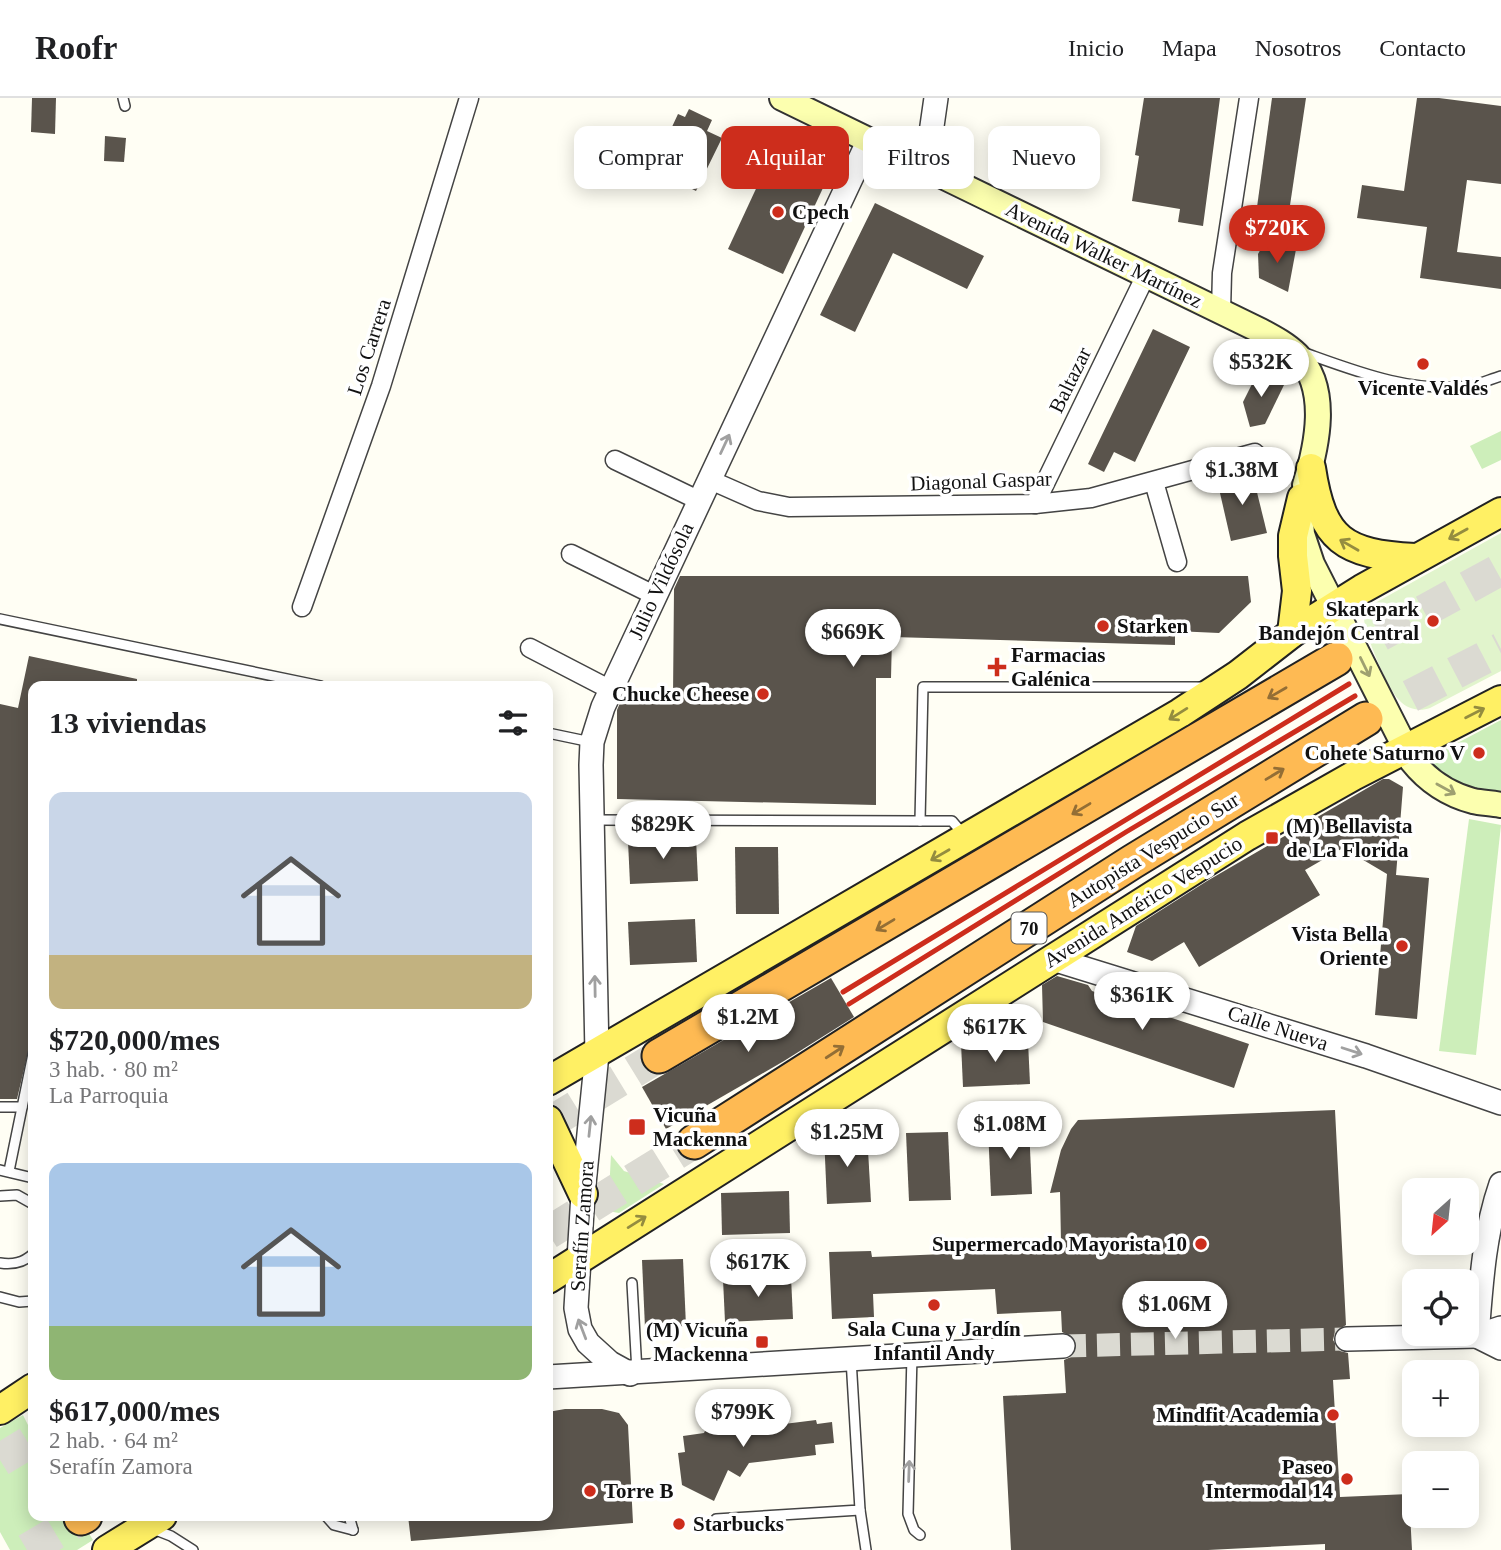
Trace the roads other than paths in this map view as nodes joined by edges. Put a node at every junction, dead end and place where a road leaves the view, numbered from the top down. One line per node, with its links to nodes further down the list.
1 (469, 98): 26 (street, Los Carrera)
2 (783, 98): 6 (main road, Avenida Walker Martínez)
3 (936, 98): 5 (street)
4 (1249, 98): 10 (street)
5 (932, 126)
6 (863, 137)
7 (863, 153): 17 (street, Julio Vildósola, one-way to 7)
8 (968, 189): 9 (main road, Avenida Walker Martínez)
9 (1146, 275): 10 (main road, Avenida Walker Martínez); 19 (street, Baltazar)
10 (1222, 311): 11 (main road, Avenida Walker Martínez)
11 (1287, 346): 12 (lane); 15 (main road, Avenida Walker Martínez)
12 (1501, 376)
13 (1255, 453): 16 (street, Diagonal Gaspar)
14 (615, 460): 17 (street, Diagonal Gaspar)
15 (1311, 468): 18 (main road, Avenida Walker Martínez); 22 (main road, one-way to 15)
16 (1154, 481): 19 (street, Diagonal Gaspar); 23 (street)
17 (703, 490): 19 (street, Diagonal Gaspar); 24 (street, Julio Vildósola)
18 (1302, 498): 25 (main road, Avenida Walker Martínez); 28 (main road)
19 (1035, 505)
20 (1501, 512): 22 (main road, one-way to 22)
21 (571, 554): 24 (street)
22 (1415, 558): 25 (main road)
23 (1177, 562)
24 (654, 595): 33 (street, Julio Vildósola)
25 (1335, 606): 28 (main road); 38 (main road, Avenida Walker Martínez, one-way to 38)
26 (302, 607)
27 (0, 619): 31 (lane)
28 (1292, 633): 32 (main road)
29 (530, 648): 33 (street)
30 (1336, 659): 45 (highway, one-way to 45)
31 (297, 681)
32 (1219, 687): 41 (lane); 42 (main road, one-way to 42)
33 (611, 690): 37 (street, Julio Vildósola)
34 (1501, 700): 38 (main road, Avenida Américo Vespucio, one-way to 34)
35 (1366, 719): 52 (highway, Autopista Vespucio Sur / 70, one-way to 35)
36 (553, 734): 37 (lane)
37 (592, 742): 40 (street, Julio Vildósola)
38 (1405, 749): 39 (main road, Avenida Walker Martínez, one-way to 39); 43 (main road, Avenida Américo Vespucio)
39 (1501, 805)
40 (591, 820): 41 (lane); 44 (street, Julio Vildósola, one-way to 40)
41 (920, 821): 42 (lane)
42 (968, 839): 44 (main road, one-way to 44)
43 (1053, 959): 48 (street, Calle Nueva, one-way to 48); 60 (main road, Avenida Américo Vespucio, one-way to 43)
44 (597, 1054): 47 (main road); 56 (street, Serafín Zamora, one-way to 44)
45 (659, 1056)
46 (28, 1078): 50 (lane)
47 (553, 1078)
48 (1501, 1103)
49 (0, 1107): 50 (lane)
50 (22, 1107): 53 (lane)
51 (553, 1131): 56 (main road)
52 (694, 1142)
53 (4, 1171): 54 (lane)
54 (28, 1177)
55 (1501, 1184): 66 (street)
56 (583, 1194): 60 (street, Serafín Zamora)
57 (0, 1196): 58 (lane)
58 (28, 1201)
59 (28, 1257): 61 (lane)
60 (579, 1259): 62 (main road, Avenida Américo Vespucio); 76 (street, Serafín Zamora, one-way to 60)
61 (0, 1262)
62 (553, 1276)
63 (632, 1283): 76 (lane)
64 (0, 1297): 65 (lane)
65 (28, 1302)
66 (1479, 1308)
67 (1501, 1328): 68 (street)
68 (1479, 1335)
69 (1479, 1337): 73 (street)
70 (1402, 1338): 71 (street)
71 (1347, 1339)
72 (1063, 1346): 74 (street)
73 (1501, 1348)
74 (912, 1354): 75 (street); 87 (lane, one-way to 74)
75 (851, 1359): 76 (street); 82 (lane)
76 (634, 1373): 77 (street)
77 (553, 1377)
78 (0, 1385): 79 (main road)
79 (28, 1386)
80 (28, 1390): 81 (main road)
81 (0, 1410)
82 (860, 1510): 83 (lane); 90 (lane)
83 (716, 1520)
84 (153, 1521): 88 (main road); 89 (lane)
85 (330, 1521): 86 (lane)
86 (350, 1521)
87 (920, 1535)
88 (107, 1550)
89 (194, 1550)
90 (866, 1550)

